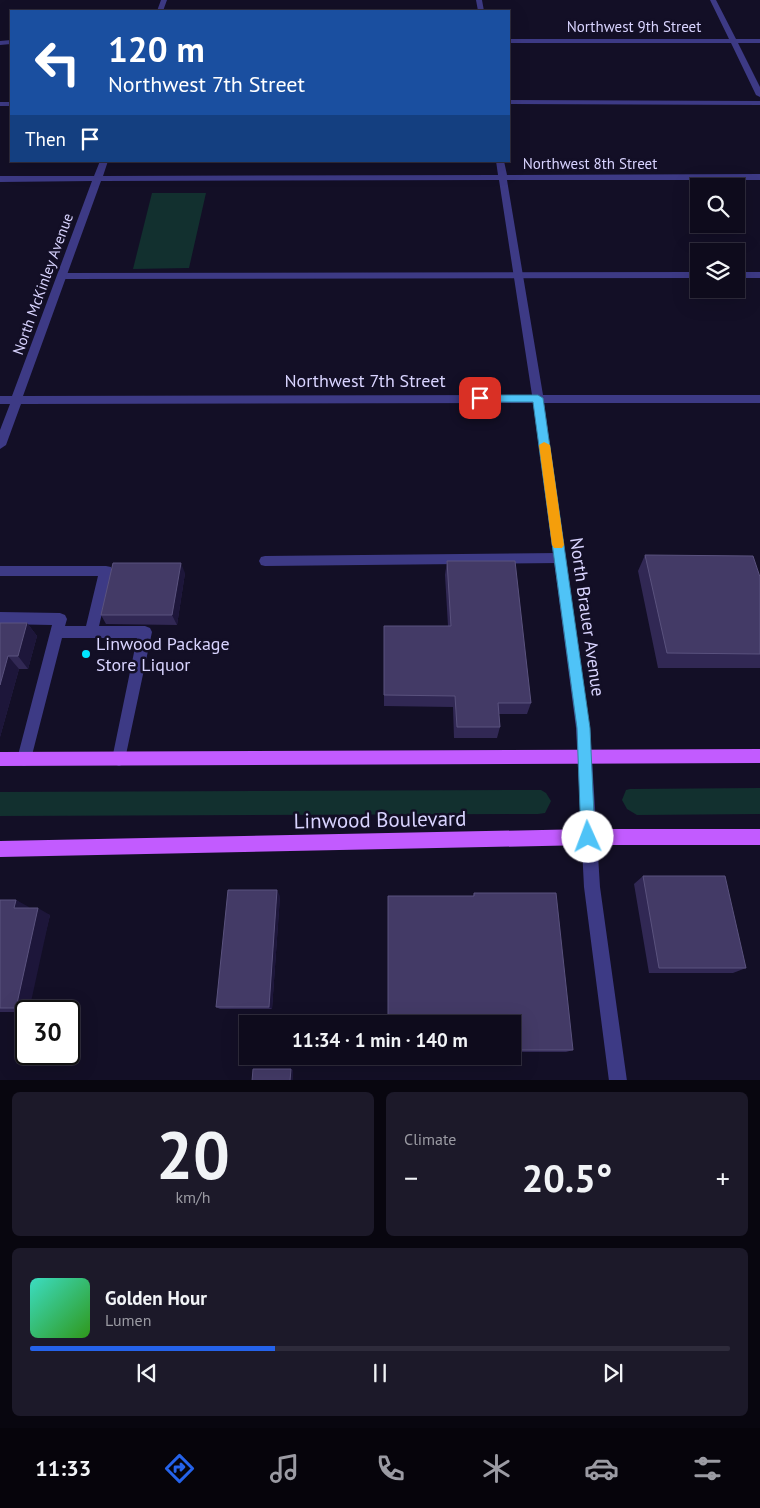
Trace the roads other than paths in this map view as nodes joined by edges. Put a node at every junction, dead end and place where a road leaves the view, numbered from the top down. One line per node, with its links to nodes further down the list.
1 (713, 0): 3 (street)
2 (510, 41): 3 (street, Northwest 9th Street)
3 (733, 41): 4 (street, Northwest 9th Street); 5 (street)
4 (760, 41)
5 (760, 95)
6 (510, 102): 7 (street)
7 (760, 103)
8 (104, 162): 13 (street, North McKinley Avenue)
9 (500, 162): 11 (street, North Brauer Avenue)
10 (760, 177): 11 (street, Northwest 8th Street)
11 (502, 178): 13 (street, Northwest 8th Street); 14 (street, North Brauer Avenue)
12 (0, 179): 13 (street, Northwest 8th Street)
13 (98, 179): 18 (street, North McKinley Avenue)
14 (518, 275): 15 (street); 18 (street); 19 (street, North Brauer Avenue)
15 (690, 275)
16 (745, 275): 17 (street)
17 (760, 275)
18 (62, 276): 22 (street, North McKinley Avenue)
19 (538, 398): 20 (street, Northwest 7th Street); 22 (street, Northwest 7th Street); 24 (street, North Brauer Avenue)
20 (760, 399)
21 (0, 400): 22 (street, Northwest 7th Street)
22 (16, 400): 23 (street, North McKinley Avenue)
23 (0, 444)
24 (560, 558): 25 (street); 30 (street, North Brauer Avenue)
25 (265, 561)
26 (0, 571): 28 (street)
27 (0, 618): 29 (street)
28 (91, 631): 29 (street); 34 (street)
29 (56, 632): 33 (street)
30 (585, 756): 31 (main road); 34 (main road); 35 (street, North Brauer Avenue)
31 (760, 756)
32 (0, 759): 33 (main road)
33 (24, 759): 34 (main road)
34 (119, 759)
35 (588, 837): 36 (main road, Linwood Boulevard); 37 (main road, Linwood Boulevard); 38 (street, North Brauer Avenue)
36 (760, 837)
37 (0, 849)
38 (618, 1080)

